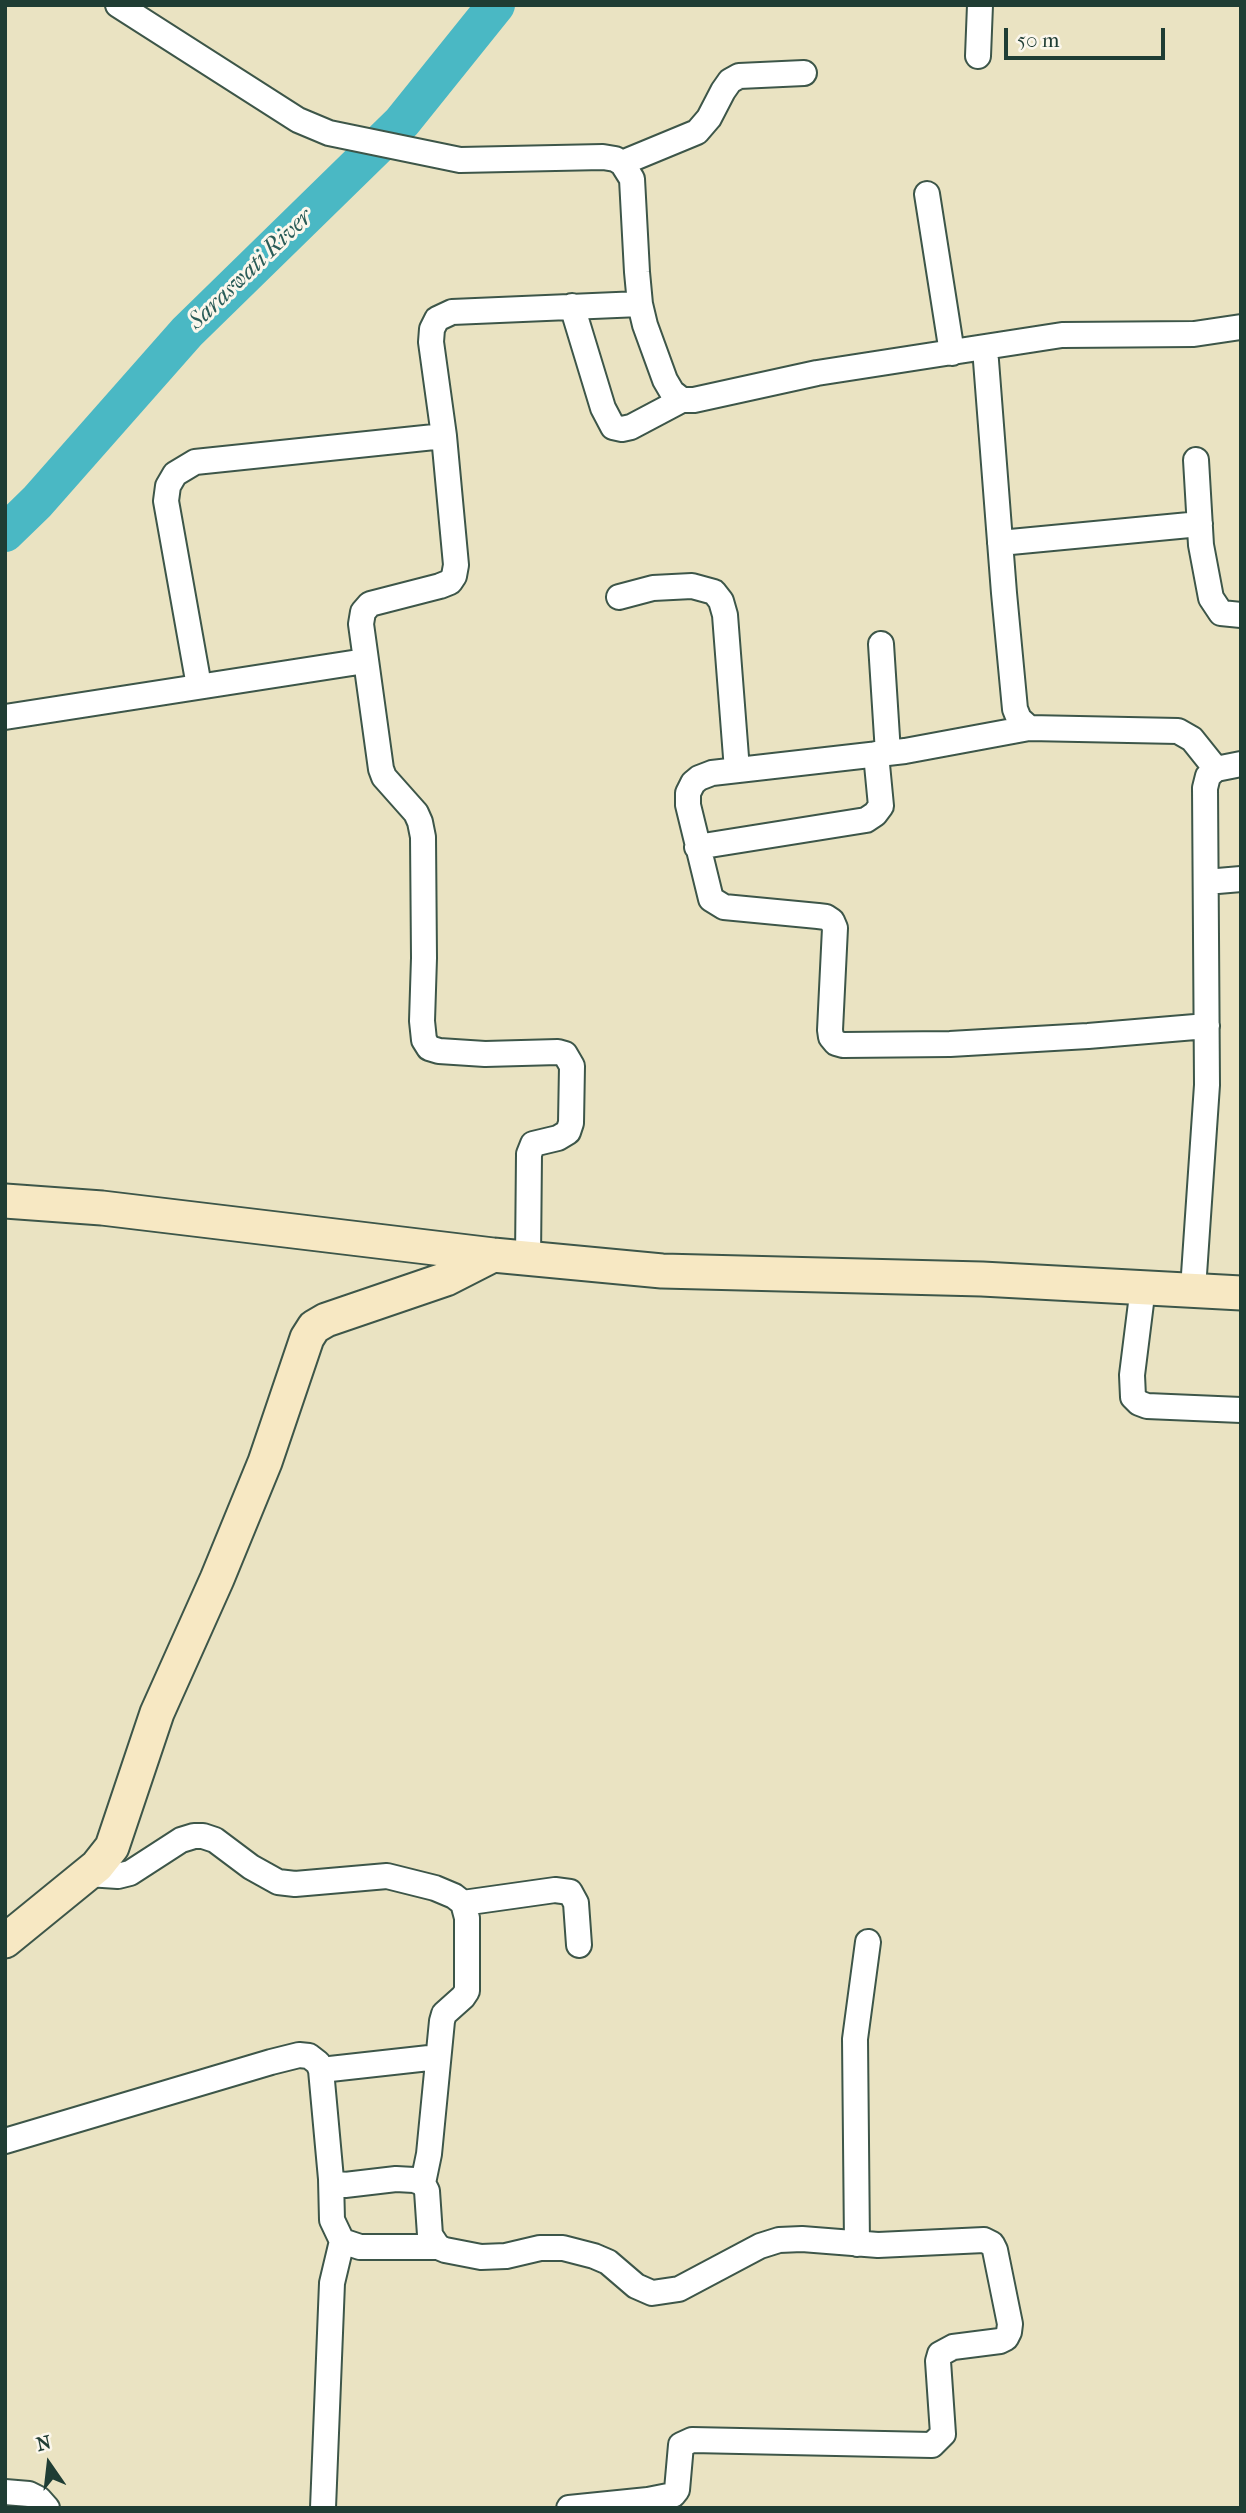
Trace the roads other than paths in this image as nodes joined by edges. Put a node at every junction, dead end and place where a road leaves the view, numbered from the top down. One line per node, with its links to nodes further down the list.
1 (118, 5): 5 (street)
2 (980, 5): 3 (street)
3 (978, 56)
4 (804, 73): 5 (street)
5 (622, 163): 7 (street)
6 (927, 194): 11 (street)
7 (640, 304): 8 (street); 12 (street)
8 (572, 306): 12 (street); 13 (street)
9 (1241, 327): 10 (street)
10 (985, 348): 11 (street); 16 (street)
11 (952, 353): 12 (street)
12 (682, 400)
13 (444, 436): 20 (street); 21 (street)
14 (1196, 460): 15 (street)
15 (1200, 524): 16 (street); 18 (street)
16 (999, 543): 23 (street)
17 (619, 597): 27 (street)
18 (1241, 615)
19 (881, 643): 24 (street)
20 (365, 661): 21 (street); 34 (street)
21 (199, 686): 22 (street)
22 (5, 717)
23 (1029, 728): 24 (street); 26 (street)
24 (882, 754): 27 (street); 28 (street)
25 (1241, 764): 26 (street)
26 (1216, 769): 30 (street)
27 (737, 770): 28 (street)
28 (697, 846): 31 (street)
29 (1241, 878): 30 (street)
30 (1206, 881): 31 (street)
31 (1207, 1026): 36 (street)
32 (5, 1201): 33 (street)
33 (493, 1255): 34 (street); 39 (street)
34 (528, 1258): 35 (street)
35 (1143, 1287): 36 (street); 38 (street)
36 (1193, 1289): 37 (street)
37 (1241, 1293)
38 (1241, 1409)
39 (88, 1874): 40 (street); 41 (street)
40 (463, 1903): 43 (street); 44 (street)
41 (5, 1941)
42 (868, 1942): 50 (street)
43 (579, 1945)
44 (438, 2056): 45 (street); 48 (street)
45 (321, 2070): 46 (street); 47 (street)
46 (5, 2141)
47 (331, 2179): 48 (street); 49 (street)
48 (424, 2183): 51 (street)
49 (342, 2241): 51 (street); 54 (street)
50 (857, 2244): 51 (street); 55 (street)
51 (438, 2247)
52 (5, 2492): 53 (street)
53 (47, 2508)
54 (323, 2508)
55 (569, 2508)

